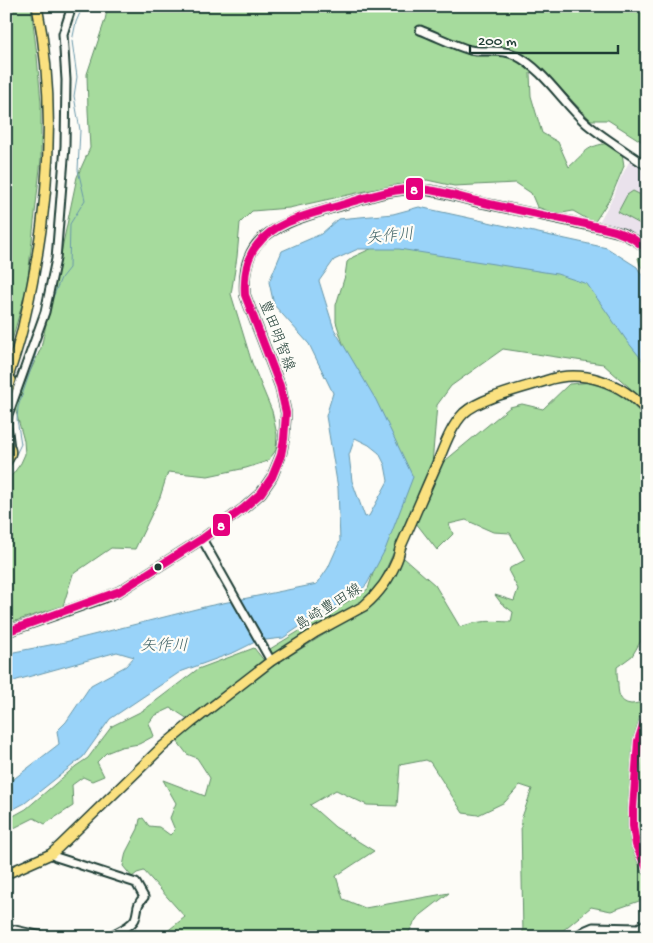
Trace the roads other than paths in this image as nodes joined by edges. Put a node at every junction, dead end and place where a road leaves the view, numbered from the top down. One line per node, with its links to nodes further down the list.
1 (37, 6): 6 (main road)
2 (72, 6): 10 (street)
3 (420, 30): 4 (street)
4 (647, 166)
5 (647, 249): 12 (main road, 豊田明智線)
6 (24, 323): 7 (main road); 8 (main road)
7 (6, 384)
8 (6, 396)
9 (647, 411): 14 (main road, 島崎豊田線)
10 (8, 447): 11 (main road)
11 (6, 461)
12 (202, 539): 13 (main road, 豊田明智線); 14 (street)
13 (6, 632)
14 (269, 658): 16 (main road, 島崎豊田線)
15 (647, 712): 17 (street)
16 (51, 854): 18 (main road, 島崎豊田線); 23 (street)
17 (647, 870)
18 (6, 874)
19 (647, 923): 24 (street)
20 (10, 931): 21 (main road); 22 (street)
21 (8, 937)
22 (47, 937)
23 (108, 937)
24 (575, 937)

